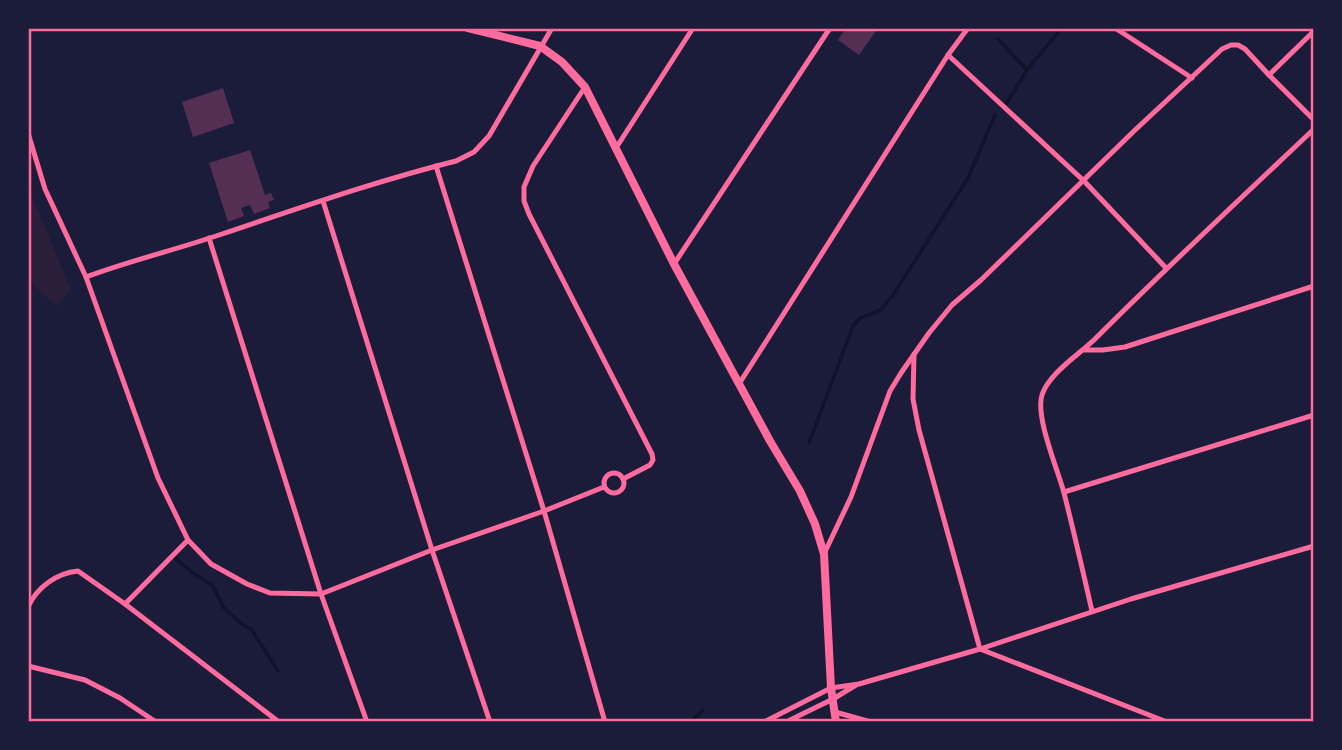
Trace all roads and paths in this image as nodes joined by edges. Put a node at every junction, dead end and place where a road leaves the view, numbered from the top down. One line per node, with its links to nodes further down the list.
1 (468, 28): 8 (main road)
2 (552, 28): 8 (street)
3 (692, 28): 16 (street)
4 (830, 28): 21 (street)
5 (968, 28): 9 (street)
6 (1115, 28): 11 (street)
7 (1314, 31): 10 (street)
8 (540, 46): 12 (main road); 17 (street)
9 (948, 55): 18 (street); 27 (street)
10 (1269, 75): 11 (street); 13 (street)
11 (1192, 78): 18 (street)
12 (584, 88): 16 (main road); 29 (street)
13 (1314, 120)
14 (1314, 129): 22 (street)
15 (28, 133): 23 (street)
16 (616, 148): 21 (main road)
17 (436, 166): 19 (street); 32 (street)
18 (1084, 181): 22 (street); 26 (street)
19 (323, 201): 20 (street); 35 (street)
20 (209, 238): 23 (street); 37 (street)
21 (674, 264): 27 (main road)
22 (1166, 268): 25 (street)
23 (86, 277): 33 (street)
24 (1314, 286): 25 (street)
25 (1084, 350): 31 (street)
26 (914, 354): 36 (street); 41 (street)
27 (739, 384): 36 (main road)
28 (1314, 415): 31 (street)
29 (623, 478): 30 (street); 30 (street)
30 (604, 487): 32 (street)
31 (1063, 492): 40 (street)
32 (544, 511): 35 (street); 51 (street)
33 (188, 540): 37 (street); 38 (street)
34 (1314, 545): 40 (street)
35 (432, 550): 37 (street); 50 (street)
36 (824, 554): 44 (main road)
37 (321, 594): 49 (street)
38 (125, 604): 39 (street); 48 (street)
39 (28, 607)
40 (1092, 611): 41 (street)
41 (980, 649): 43 (street); 56 (street)
42 (28, 666): 47 (street)
43 (859, 684): 44 (street); 45 (street)
44 (831, 688): 45 (main road); 52 (street)
45 (833, 699): 46 (main road); 53 (street)
46 (835, 712): 54 (main road); 55 (street)
47 (156, 722)
48 (279, 722)
49 (367, 722)
50 (490, 722)
51 (606, 722)
52 (764, 722)
53 (786, 722)
54 (836, 722)
55 (871, 722)
56 (1167, 722)

